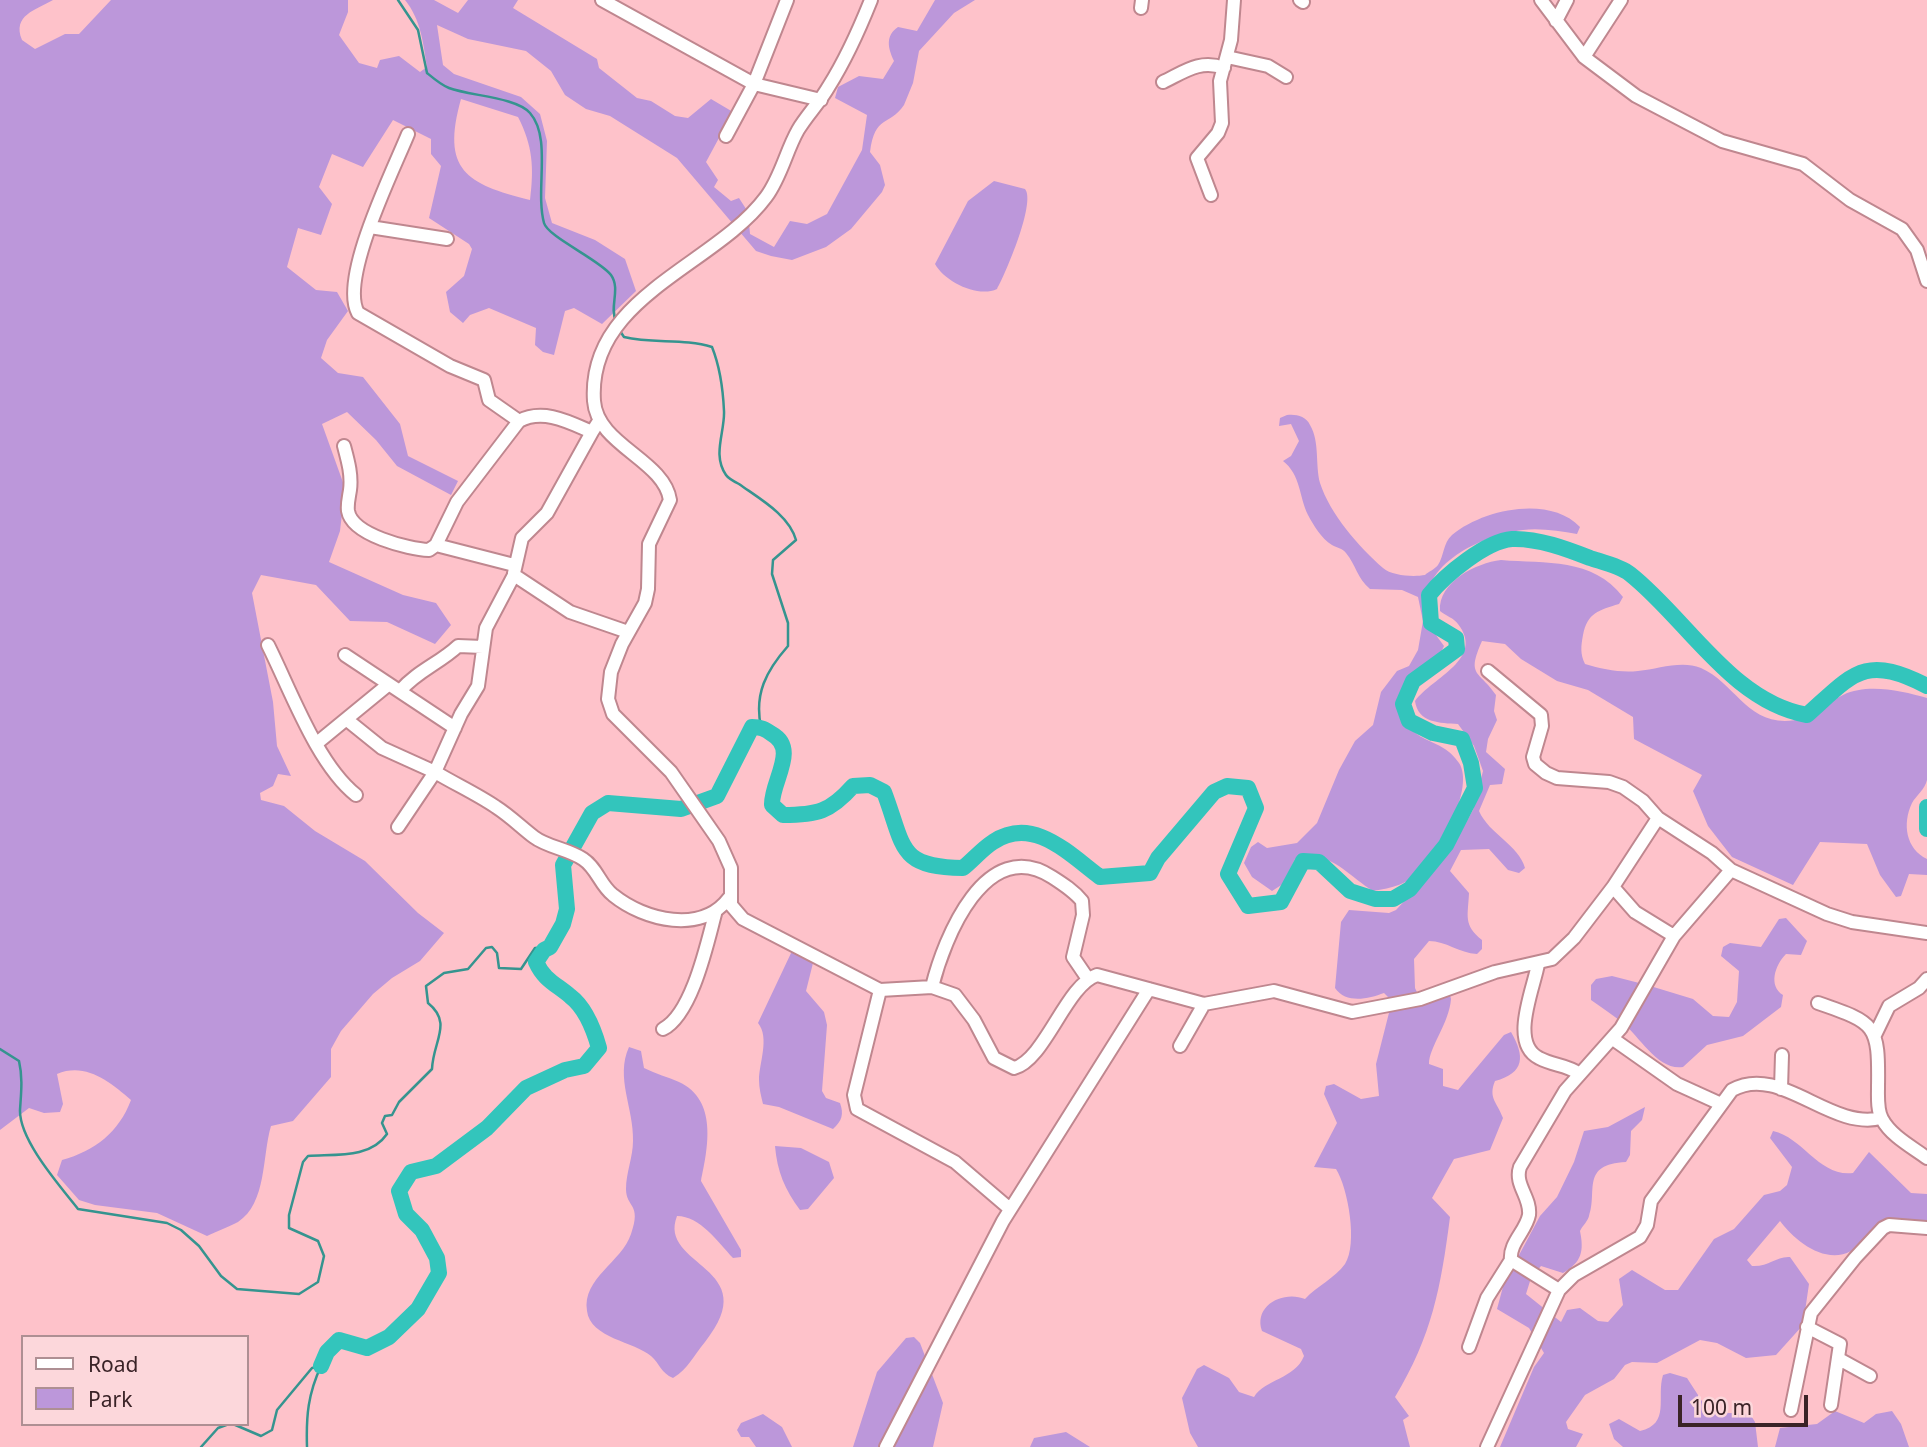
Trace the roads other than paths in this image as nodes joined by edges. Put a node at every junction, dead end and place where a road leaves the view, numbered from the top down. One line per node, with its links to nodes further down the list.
1 (602, 0): 13 (street)
2 (787, 0): 13 (street)
3 (871, 0): 14 (street)
4 (1234, 0): 10 (street)
5 (1541, 0): 8 (street)
6 (1567, 0): 8 (street)
7 (1621, 0): 9 (street)
8 (1556, 21): 9 (street)
9 (1584, 57): 20 (street)
10 (1226, 63): 11 (street); 12 (street); 17 (street)
11 (1286, 77)
12 (1163, 82)
13 (754, 84): 14 (street); 16 (street)
14 (821, 100): 22 (street)
15 (408, 134): 18 (street)
16 (726, 136)
17 (1211, 195)
18 (370, 227): 19 (street); 21 (street)
19 (447, 239)
20 (1927, 281)
21 (519, 421): 22 (street); 24 (street)
22 (596, 427): 25 (street); 26 (street)
23 (344, 446): 24 (street)
24 (436, 545): 25 (street)
25 (514, 570): 26 (street); 28 (street)
26 (628, 632): 41 (street)
27 (268, 645): 34 (street)
28 (483, 647): 31 (street); 33 (street)
29 (345, 656): 31 (street)
30 (1488, 671): 37 (street)
31 (395, 688): 32 (street); 33 (street)
32 (346, 719): 34 (street); 35 (street)
33 (454, 729): 35 (street)
34 (317, 743): 36 (street)
35 (435, 772): 38 (street); 42 (street)
36 (356, 795)
37 (1658, 818): 39 (street); 40 (street)
38 (398, 827)
39 (1731, 870): 43 (street); 44 (street)
40 (1613, 887): 44 (street); 45 (street)
41 (729, 898): 42 (street); 50 (street)
42 (715, 914): 53 (street)
43 (1927, 933)
44 (1674, 936): 55 (street)
45 (1538, 964): 52 (street); 58 (street)
46 (1088, 979): 48 (street); 48 (street); 49 (street)
47 (1927, 979): 54 (street)
48 (932, 986): 50 (street)
49 (1149, 989): 52 (street); 63 (street)
50 (880, 990): 63 (street)
51 (1818, 1003): 54 (street)
52 (1204, 1004): 56 (street)
53 (663, 1029)
54 (1875, 1035): 61 (street)
55 (1613, 1039): 58 (street); 60 (street)
56 (1180, 1046)
57 (1782, 1055): 59 (street)
58 (1580, 1074): 65 (street)
59 (1781, 1089): 60 (street); 61 (street)
60 (1721, 1104): 66 (street)
61 (1881, 1118): 62 (street)
62 (1927, 1158)
63 (1010, 1209): 73 (street)
64 (1927, 1228): 67 (street)
65 (1511, 1260): 66 (street); 68 (street)
66 (1559, 1290): 74 (street)
67 (1807, 1326): 69 (street); 72 (street)
68 (1469, 1347)
69 (1839, 1359): 70 (street); 71 (street)
70 (1870, 1376)
71 (1831, 1405)
72 (1791, 1410)
73 (886, 1447)
74 (1487, 1447)

